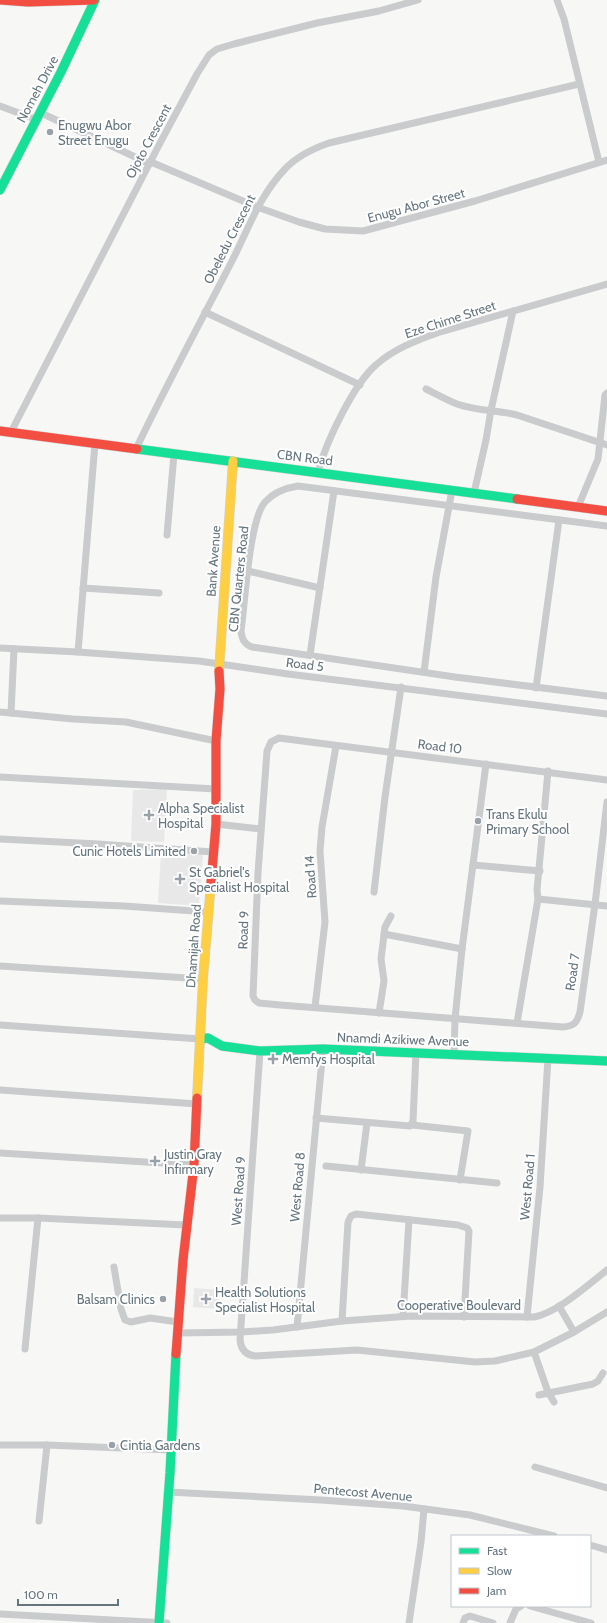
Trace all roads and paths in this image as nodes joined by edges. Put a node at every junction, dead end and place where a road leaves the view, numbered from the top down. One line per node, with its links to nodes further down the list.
1 (1, 0): 5 (main road)
2 (95, 0): 5 (main road); 8 (main road, Nomeh Drive)
3 (418, 0): 11 (street, Ojoto Crescent)
4 (557, 0): 6 (street)
5 (52, 1)
6 (579, 84): 10 (street); 13 (street, Obeledu Crescent)
7 (0, 106): 8 (street, Enugu Abor Street)
8 (37, 116): 11 (street, Enugu Abor Street); 12 (main road, Nomeh Drive)
9 (607, 160): 10 (street, Enugu Abor Street)
10 (599, 162): 13 (street, Enugu Abor Street)
11 (150, 163): 13 (street, Enugu Abor Street); 22 (street, Ojoto Crescent)
12 (0, 190)
13 (257, 207): 16 (street, Obeledu Crescent)
14 (607, 284): 15 (street, Eze Chime Street)
15 (513, 311): 17 (street, Eze Chime Street); 20 (street)
16 (205, 312): 17 (street); 25 (street, Obeledu Crescent)
17 (360, 385): 28 (street, Eze Chime Street)
18 (426, 388): 20 (street)
19 (607, 393): 24 (street)
20 (491, 410): 24 (street); 31 (street)
21 (0, 431): 22 (main road, CBN Road)
22 (11, 432): 23 (main road, CBN Road)
23 (95, 443): 25 (main road, CBN Road); 39 (street)
24 (604, 444): 33 (street)
25 (136, 449): 26 (main road, CBN Road)
26 (174, 454): 27 (main road, CBN Road); 37 (street)
27 (233, 461): 28 (main road, CBN Road); 46 (main road, Bank Avenue)
28 (318, 472): 29 (main road, CBN Road)
29 (452, 490): 31 (main road, CBN Road); 32 (street)
30 (334, 491): 32 (street, CBN Quarters Road); 38 (street, CBN Quarters Road); 40 (street)
31 (474, 493): 33 (main road, CBN Road)
32 (449, 506): 35 (street, CBN Quarters Road); 47 (street)
33 (578, 507): 34 (main road, CBN Road)
34 (607, 510)
35 (559, 520): 36 (street, CBN Quarters Road); 49 (street)
36 (607, 526)
37 (167, 535)
38 (248, 571): 40 (street); 45 (street, CBN Quarters Road)
39 (83, 588): 41 (street); 44 (street)
40 (320, 588): 45 (street)
41 (159, 593)
42 (0, 648): 43 (street, Road 5)
43 (14, 649): 44 (street, Road 5); 52 (street)
44 (78, 652): 46 (street, Road 5)
45 (310, 656): 47 (street, CBN Quarters Road)
46 (218, 664): 48 (street, Road 5); 54 (main road, Dhamijah Road)
47 (424, 672): 49 (street, CBN Quarters Road)
48 (401, 687): 53 (street, Road 5); 57 (street)
49 (536, 688): 50 (street, CBN Quarters Road)
50 (607, 696)
51 (0, 712): 52 (street)
52 (11, 713): 54 (street)
53 (607, 714)
54 (216, 741): 62 (main road, Dhamijah Road)
55 (271, 742): 56 (street, Road 10); 65 (street, Road 9)
56 (336, 746): 57 (street, Road 10); 82 (street, Road 14)
57 (391, 752): 58 (street, Road 10); 70 (street)
58 (486, 764): 59 (street, Road 10); 68 (street)
59 (548, 772): 61 (street, Road 10); 69 (street)
60 (0, 777): 62 (street)
61 (607, 780)
62 (216, 789): 64 (main road, Dhamijah Road)
63 (607, 802): 73 (street, Road 7)
64 (216, 824): 65 (street); 67 (main road, Dhamijah Road)
65 (261, 829): 81 (street, Road 9)
66 (0, 839): 67 (street)
67 (213, 852): 75 (main road, Dhamijah Road)
68 (473, 865): 69 (street); 78 (street)
69 (540, 871): 71 (street)
70 (374, 892)
71 (538, 899): 73 (street); 85 (street)
72 (0, 901): 75 (street)
73 (595, 904): 74 (street); 85 (street, Road 7)
74 (607, 906)
75 (208, 912): 80 (main road, Dhamijah Road)
76 (391, 916): 77 (street)
77 (384, 934): 78 (street); 83 (street)
78 (462, 948): 84 (street)
79 (0, 966): 80 (street)
80 (203, 979): 87 (main road, Dhamijah Road)
81 (255, 1000): 82 (street, Road 7)
82 (315, 1007): 83 (street, Road 7)
83 (379, 1013): 84 (street, Road 7)
84 (455, 1019): 85 (street, Road 7); 91 (street)
85 (516, 1023)
86 (0, 1025): 87 (street)
87 (200, 1039): 89 (main road, Nnamdi Azikiwe Avenue); 95 (main road, Dhamijah Road)
88 (323, 1049): 89 (main road, Nnamdi Azikiwe Avenue); 90 (main road, Nnamdi Azikiwe Avenue); 96 (street, West Road 8)
89 (260, 1051): 119 (street, West Road 9)
90 (416, 1053): 91 (main road, Nnamdi Azikiwe Avenue); 98 (street)
91 (454, 1054): 92 (main road, Nnamdi Azikiwe Avenue)
92 (548, 1058): 93 (main road, Nnamdi Azikiwe Avenue); 115 (street, West Road 1)
93 (607, 1061)
94 (0, 1090): 95 (street)
95 (197, 1104): 100 (main road, Dhamijah Road)
96 (316, 1118): 97 (street); 118 (street, West Road 8)
97 (367, 1123): 98 (street); 102 (street)
98 (412, 1125): 103 (street)
99 (0, 1153): 100 (street)
100 (194, 1165): 108 (main road, Dhamijah Road)
101 (326, 1166): 102 (street)
102 (362, 1170): 103 (street)
103 (460, 1180): 104 (street)
104 (497, 1183)
105 (0, 1218): 106 (street)
106 (38, 1218): 108 (street); 122 (street)
107 (409, 1220): 113 (street); 114 (street); 116 (street)
108 (186, 1225): 117 (main road, Dhamijah Road)
109 (114, 1266): 117 (street)
110 (607, 1270): 111 (street, Cooperative Boulevard)
111 (559, 1306): 115 (street, Cooperative Boulevard); 120 (street)
112 (607, 1312): 120 (street)
113 (403, 1316): 114 (street, Cooperative Boulevard); 116 (street, Cooperative Boulevard)
114 (464, 1317): 115 (street, Cooperative Boulevard)
115 (527, 1317)
116 (342, 1321): 118 (street, Cooperative Boulevard)
117 (178, 1322): 121 (main road, Dhamijah Road)
118 (297, 1327): 119 (street, Cooperative Boulevard)
119 (241, 1332): 121 (street, Cooperative Boulevard); 123 (street, West Road 9)
120 (574, 1332): 123 (street)
121 (177, 1333): 130 (main road, Dhamijah Road)
122 (26, 1349)
123 (534, 1352): 125 (street)
124 (603, 1373): 125 (street)
125 (548, 1392): 126 (street); 127 (street)
126 (538, 1395)
127 (554, 1402)
128 (0, 1445): 129 (street)
129 (47, 1445): 130 (street); 135 (street)
130 (171, 1450): 133 (main road, Dhamijah Road)
131 (535, 1467): 132 (street)
132 (607, 1488)
133 (168, 1492): 134 (street, Pentecost Avenue); 144 (main road, Dhamijah Road)
134 (424, 1509): 136 (street, Pentecost Avenue); 145 (street)
135 (39, 1521)
136 (550, 1535)
137 (591, 1546): 138 (street)
138 (607, 1550)
139 (519, 1607): 148 (street)
140 (534, 1607): 149 (street)
141 (0, 1614): 142 (street)
142 (17, 1615): 143 (street); 144 (street)
143 (16, 1623)
144 (162, 1623)
145 (408, 1623)
146 (463, 1623): 147 (street)
147 (493, 1623)
148 (510, 1623)
149 (591, 1623)

